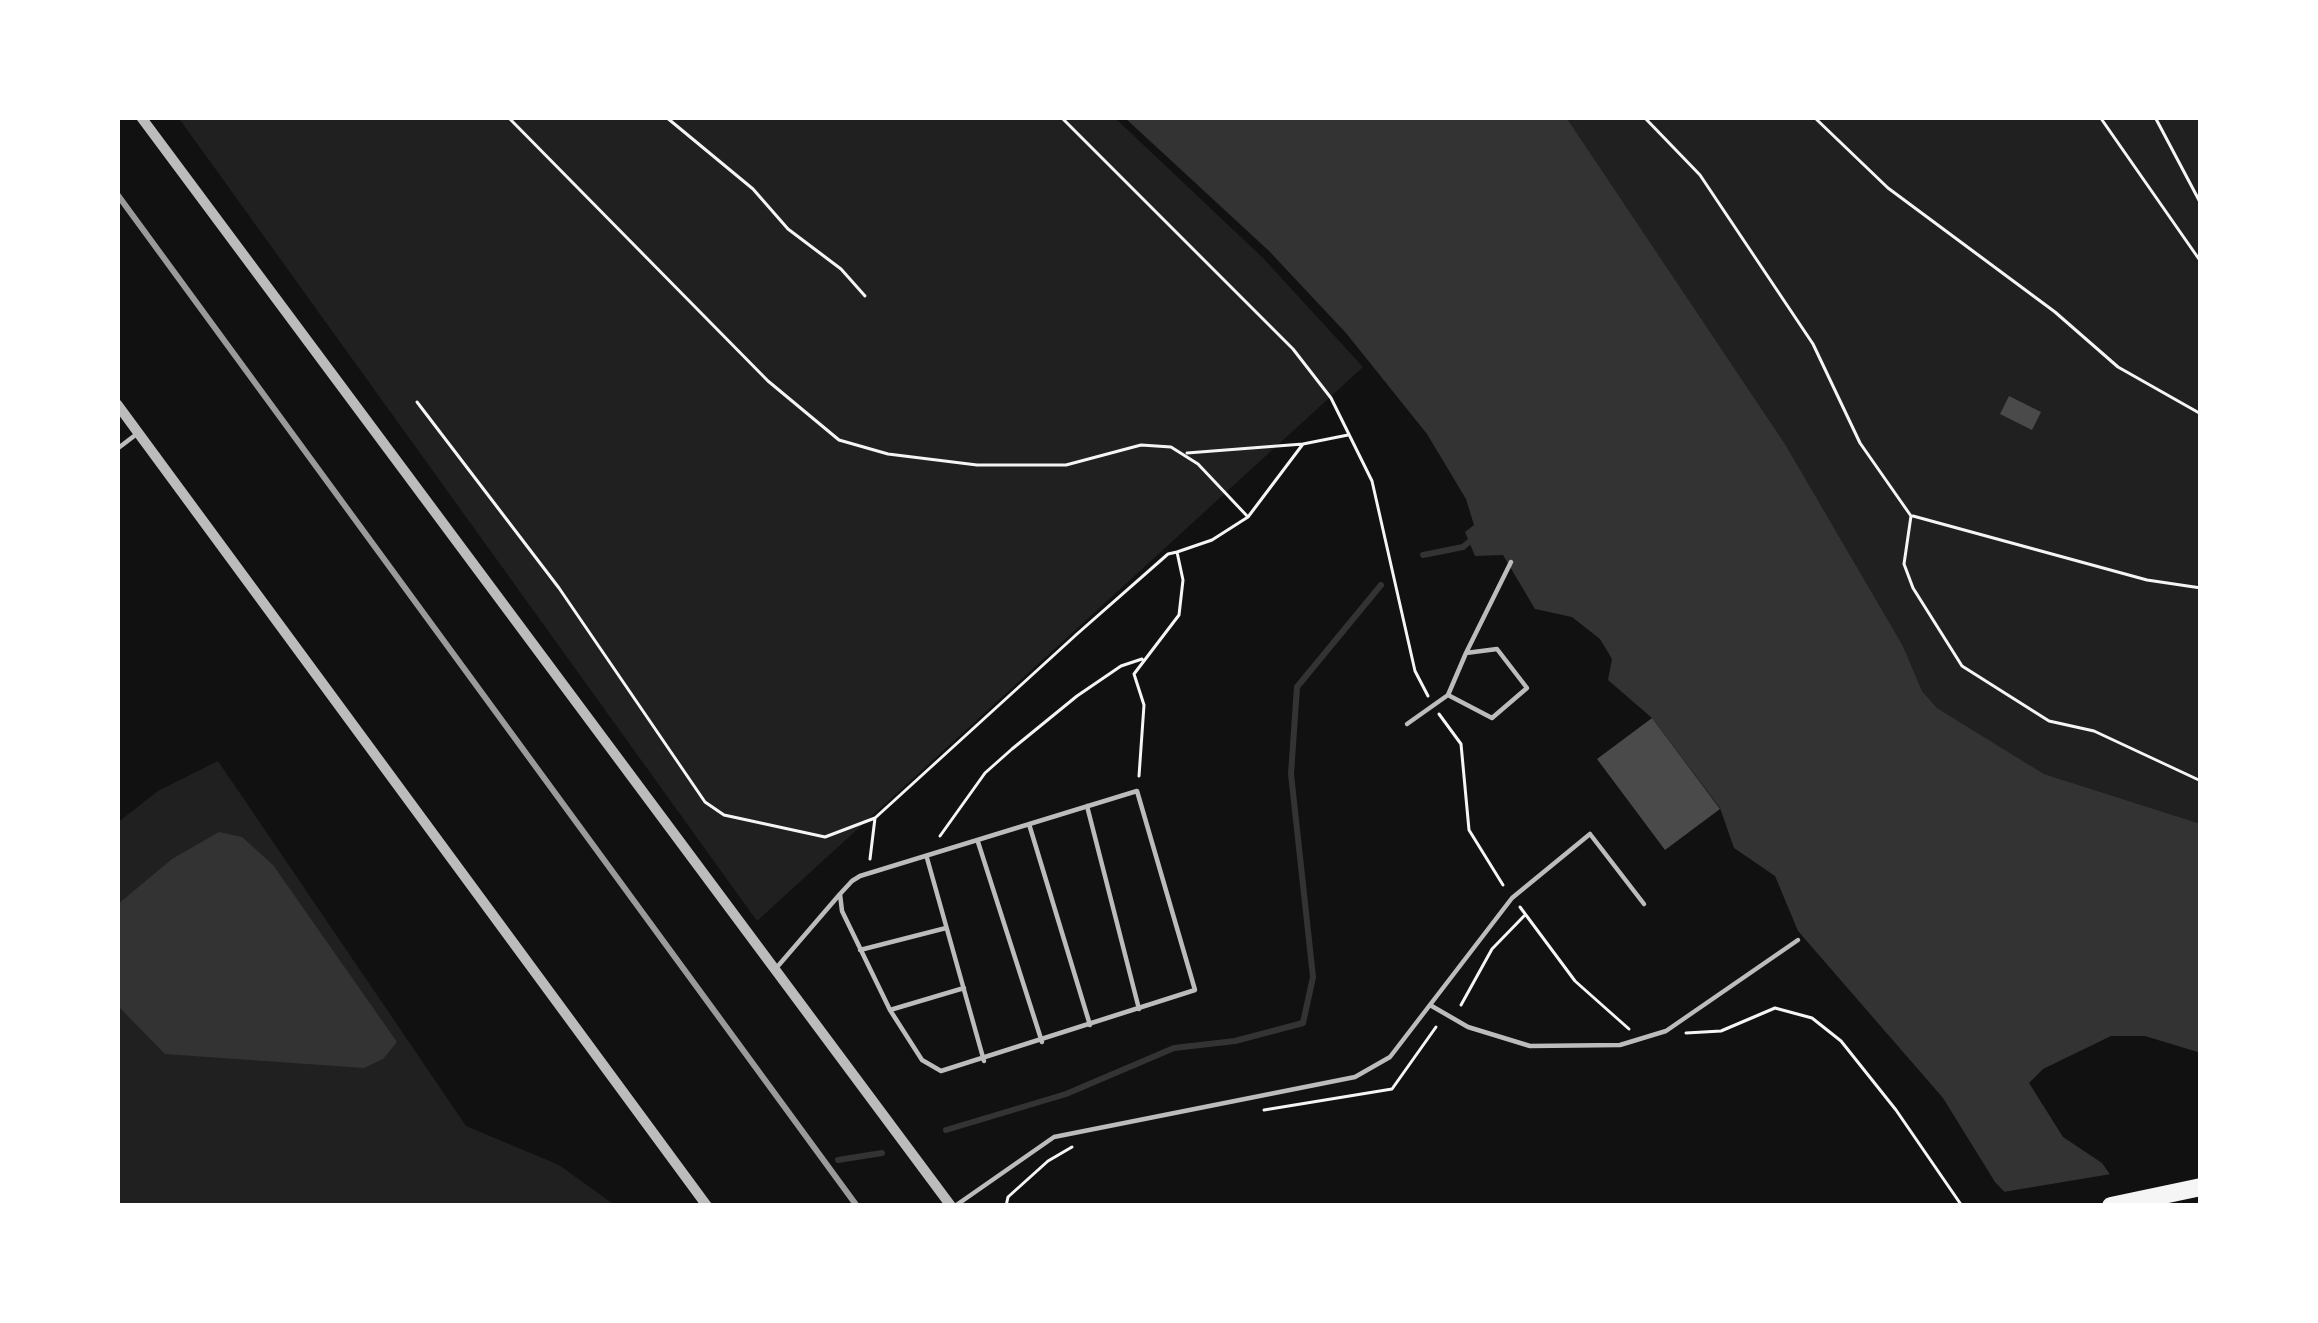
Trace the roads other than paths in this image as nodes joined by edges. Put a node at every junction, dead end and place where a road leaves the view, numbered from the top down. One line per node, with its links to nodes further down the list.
1 (141, 117): 18 (street)
2 (117, 404): 3 (street)
3 (138, 433): 4 (lane); 27 (street)
4 (117, 449)
5 (1511, 562): 6 (lane)
6 (1466, 653): 7 (lane); 7 (lane)
7 (1448, 695): 8 (lane)
8 (1408, 724)
9 (1087, 806): 10 (lane); 22 (lane); 22 (lane)
10 (1029, 824): 11 (lane); 23 (lane)
11 (978, 840): 12 (lane); 24 (lane)
12 (926, 856): 13 (lane); 15 (lane)
13 (840, 894): 17 (lane); 18 (lane)
14 (1644, 904): 20 (lane)
15 (946, 928): 17 (lane); 19 (lane)
16 (1798, 940): 20 (lane)
17 (860, 950): 21 (lane)
18 (774, 971): 28 (street)
19 (964, 988): 21 (lane); 25 (lane)
20 (1430, 1005): 28 (lane)
21 (890, 1010): 25 (lane)
22 (1139, 1010): 23 (lane)
23 (1090, 1025): 24 (lane)
24 (1042, 1042): 25 (lane)
25 (984, 1060)
26 (2201, 1187): 29 (highway)
27 (707, 1206)
28 (953, 1206)
29 (2111, 1206)

